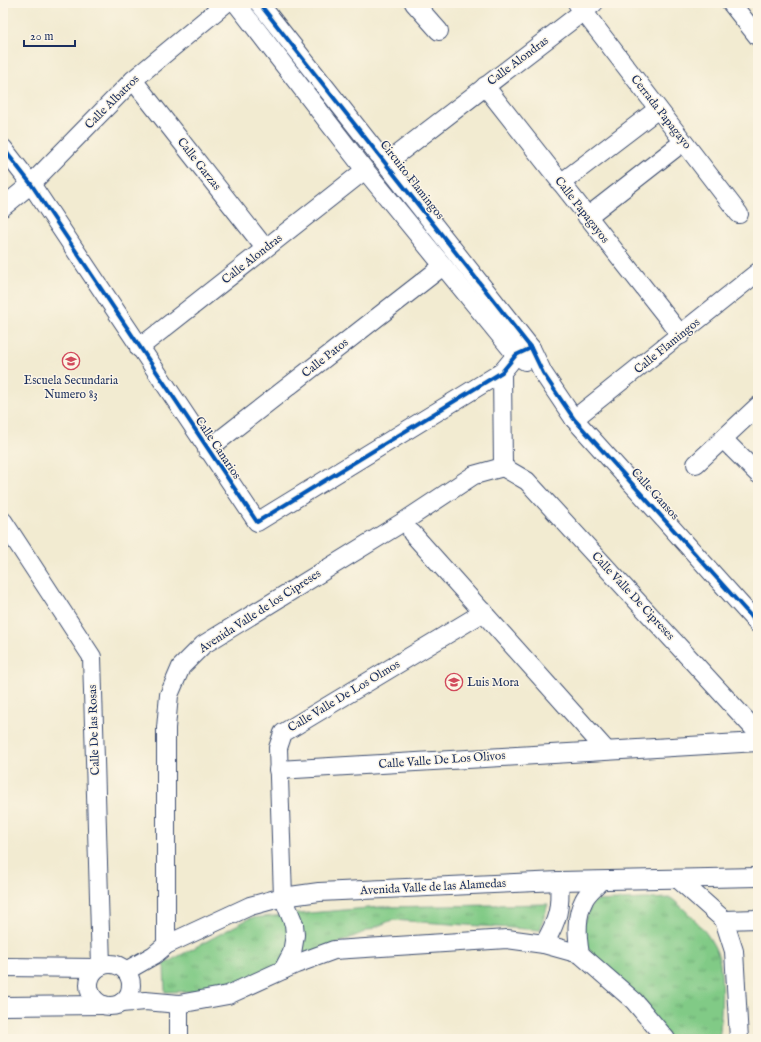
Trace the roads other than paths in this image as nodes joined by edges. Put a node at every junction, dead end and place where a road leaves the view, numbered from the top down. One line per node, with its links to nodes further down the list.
1 (226, 3): 9 (street, Calle Albatros)
2 (236, 3): 15 (street, Circuito Flamingos)
3 (259, 3): 14 (street, Circuito Flamingos)
4 (414, 3): 7 (street)
5 (732, 3): 8 (street)
6 (585, 6): 10 (street, Calle Alondras); 11 (street, Cerrada Papagayo)
7 (439, 32)
8 (757, 32)
9 (133, 80): 17 (street, Calle Albatros); 21 (street, Calle Garzas)
10 (485, 86): 14 (street, Calle Alondras); 16 (street, Calle Papagayos)
11 (658, 109): 12 (street, Cerrada Papagayo); 16 (street)
12 (683, 142): 19 (street, Cerrada Papagayo); 20 (street)
13 (3, 148): 17 (street, Calle Canarios)
14 (386, 163): 26 (street, Circuito Flamingos)
15 (365, 170): 21 (street, Calle Alondras); 22 (street, Circuito Flamingos)
16 (561, 183): 20 (street, Calle Papagayos)
17 (31, 184): 18 (street, Calle Albatros); 25 (street, Calle Canarios)
18 (3, 207)
19 (739, 214)
20 (587, 217): 24 (street, Calle Papagayos)
21 (265, 248): 25 (street, Calle Alondras)
22 (443, 266): 26 (street, Circuito Flamingos); 32 (street, Calle Patos)
23 (758, 272): 24 (street, Calle Flamingos)
24 (680, 335): 30 (street, Calle Flamingos)
25 (139, 348): 32 (street, Calle Canarios)
26 (524, 351): 27 (street, Calle Canarios); 28 (street, Circuito Flamingos)
27 (502, 372): 32 (street, Calle Canarios); 34 (street)
28 (543, 373): 30 (street, Calle Gansos)
29 (758, 406): 31 (street)
30 (574, 419): 39 (street, Calle Gansos)
31 (723, 439): 33 (street); 35 (street)
32 (207, 450)
33 (696, 464)
34 (502, 467): 40 (street, Calle Valle De Cipreses); 52 (street, Avenida Valle de los Cipreses)
35 (758, 474)
36 (3, 521): 55 (street, Calle De las Rosas)
37 (412, 533): 38 (street)
38 (484, 612): 42 (street); 43 (street, Calle Valle De Los Olmos)
39 (755, 613)
40 (758, 733)
41 (758, 742): 42 (street, Calle Valle De Los Olivos)
42 (606, 750): 43 (street, Calle Valle De Los Olivos)
43 (278, 770): 48 (street, Calle Valle De Los Olmos)
44 (758, 877): 45 (street, Avenida Valle de las Alamedas)
45 (678, 878): 47 (street, Avenida Valle de las Alamedas); 50 (street)
46 (559, 881): 47 (street, Avenida Valle de las Alamedas); 48 (street, Avenida Valle de las Alamedas); 51 (street)
47 (600, 881): 53 (street)
48 (283, 897): 52 (street, Avenida Valle de las Alamedas); 57 (street, Calle Valle De Los Olmos)
49 (758, 919): 50 (street)
50 (724, 920): 63 (street)
51 (544, 944): 53 (street); 57 (street)
52 (166, 945): 56 (street, Avenida Valle de las Alamedas)
53 (580, 954): 62 (street)
54 (3, 967): 55 (street)
55 (99, 967): 56 (street); 58 (street)
56 (126, 970): 58 (street)
57 (283, 970): 59 (street)
58 (112, 1004): 59 (street); 60 (street)
59 (179, 1004): 61 (street)
60 (3, 1006)
61 (179, 1039)
62 (666, 1039)
63 (739, 1039)

